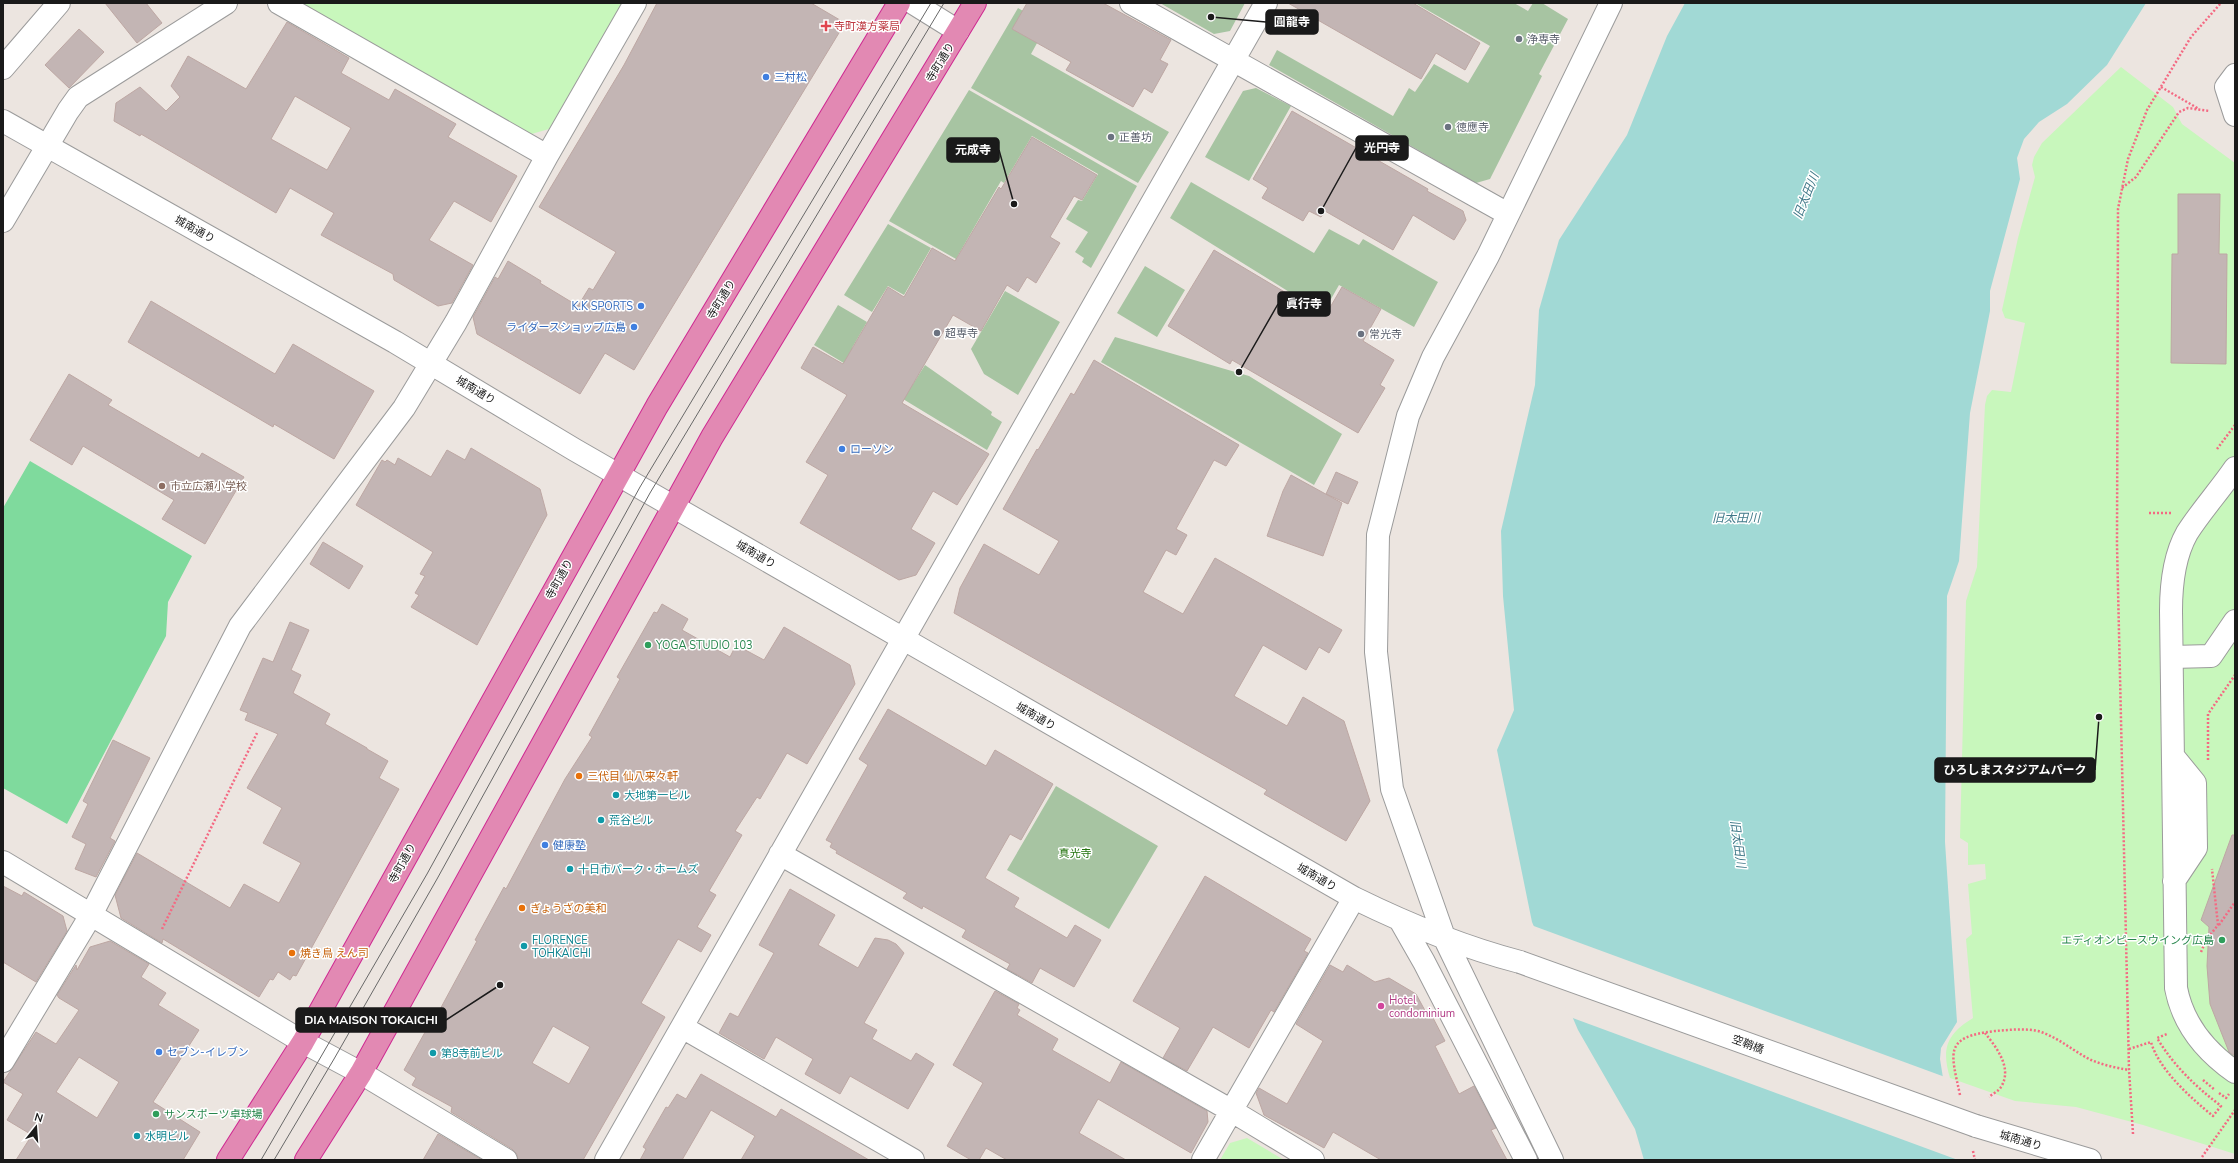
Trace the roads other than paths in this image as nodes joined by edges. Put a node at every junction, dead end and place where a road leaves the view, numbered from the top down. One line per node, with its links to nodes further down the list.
1 (58, 3): 13 (street)
2 (226, 3): 17 (street)
3 (279, 3): 18 (street)
4 (636, 3): 18 (street)
5 (899, 3): 23 (highway, 寺町通り)
6 (913, 3): 11 (street)
7 (974, 3): 11 (highway, 寺町通り)
8 (1131, 3): 12 (street)
9 (1266, 3): 12 (street)
10 (1611, 3): 19 (street)
11 (958, 31): 24 (highway, 寺町通り)
12 (1233, 61): 19 (street); 26 (street)
13 (3, 68)
14 (2235, 75): 15 (street)
15 (2225, 114)
16 (3, 121): 17 (street, 城南通り)
17 (48, 146): 20 (street); 21 (street, 城南通り)
18 (547, 156): 21 (street)
19 (1508, 214): 33 (street)
20 (3, 221)
21 (431, 364): 23 (street, 城南通り); 31 (street)
22 (2235, 468): 27 (street)
23 (618, 474): 24 (street, 城南通り); 36 (highway, 寺町通り)
24 (673, 506): 26 (street, 城南通り); 39 (highway, 寺町通り)
25 (2235, 621): 27 (street)
26 (903, 639): 28 (street); 30 (street, 城南通り)
27 (2172, 657): 38 (street)
28 (780, 854): 35 (street); 40 (street)
29 (3, 862): 31 (street)
30 (1354, 898): 32 (street, 城南通り); 40 (street)
31 (91, 915): 36 (street); 37 (street)
32 (1400, 920): 33 (street, 城南通り); 49 (street)
33 (1444, 937): 34 (street, 城南通り); 50 (street)
34 (1520, 962): 41 (street, 空鞘橋, bridge)
35 (682, 1027): 45 (street); 46 (street)
36 (303, 1042): 39 (street); 42 (highway, 寺町通り)
37 (3, 1061)
38 (2235, 1072)
39 (361, 1073): 43 (highway, 寺町通り); 44 (street)
40 (1232, 1111): 47 (street); 48 (street)
41 (1974, 1136): 51 (street, 城南通り)
42 (228, 1160)
43 (306, 1160)
44 (506, 1160)
45 (606, 1160)
46 (913, 1160)
47 (1203, 1160)
48 (1313, 1160)
49 (1526, 1160)
50 (1552, 1160)
51 (2090, 1160)

